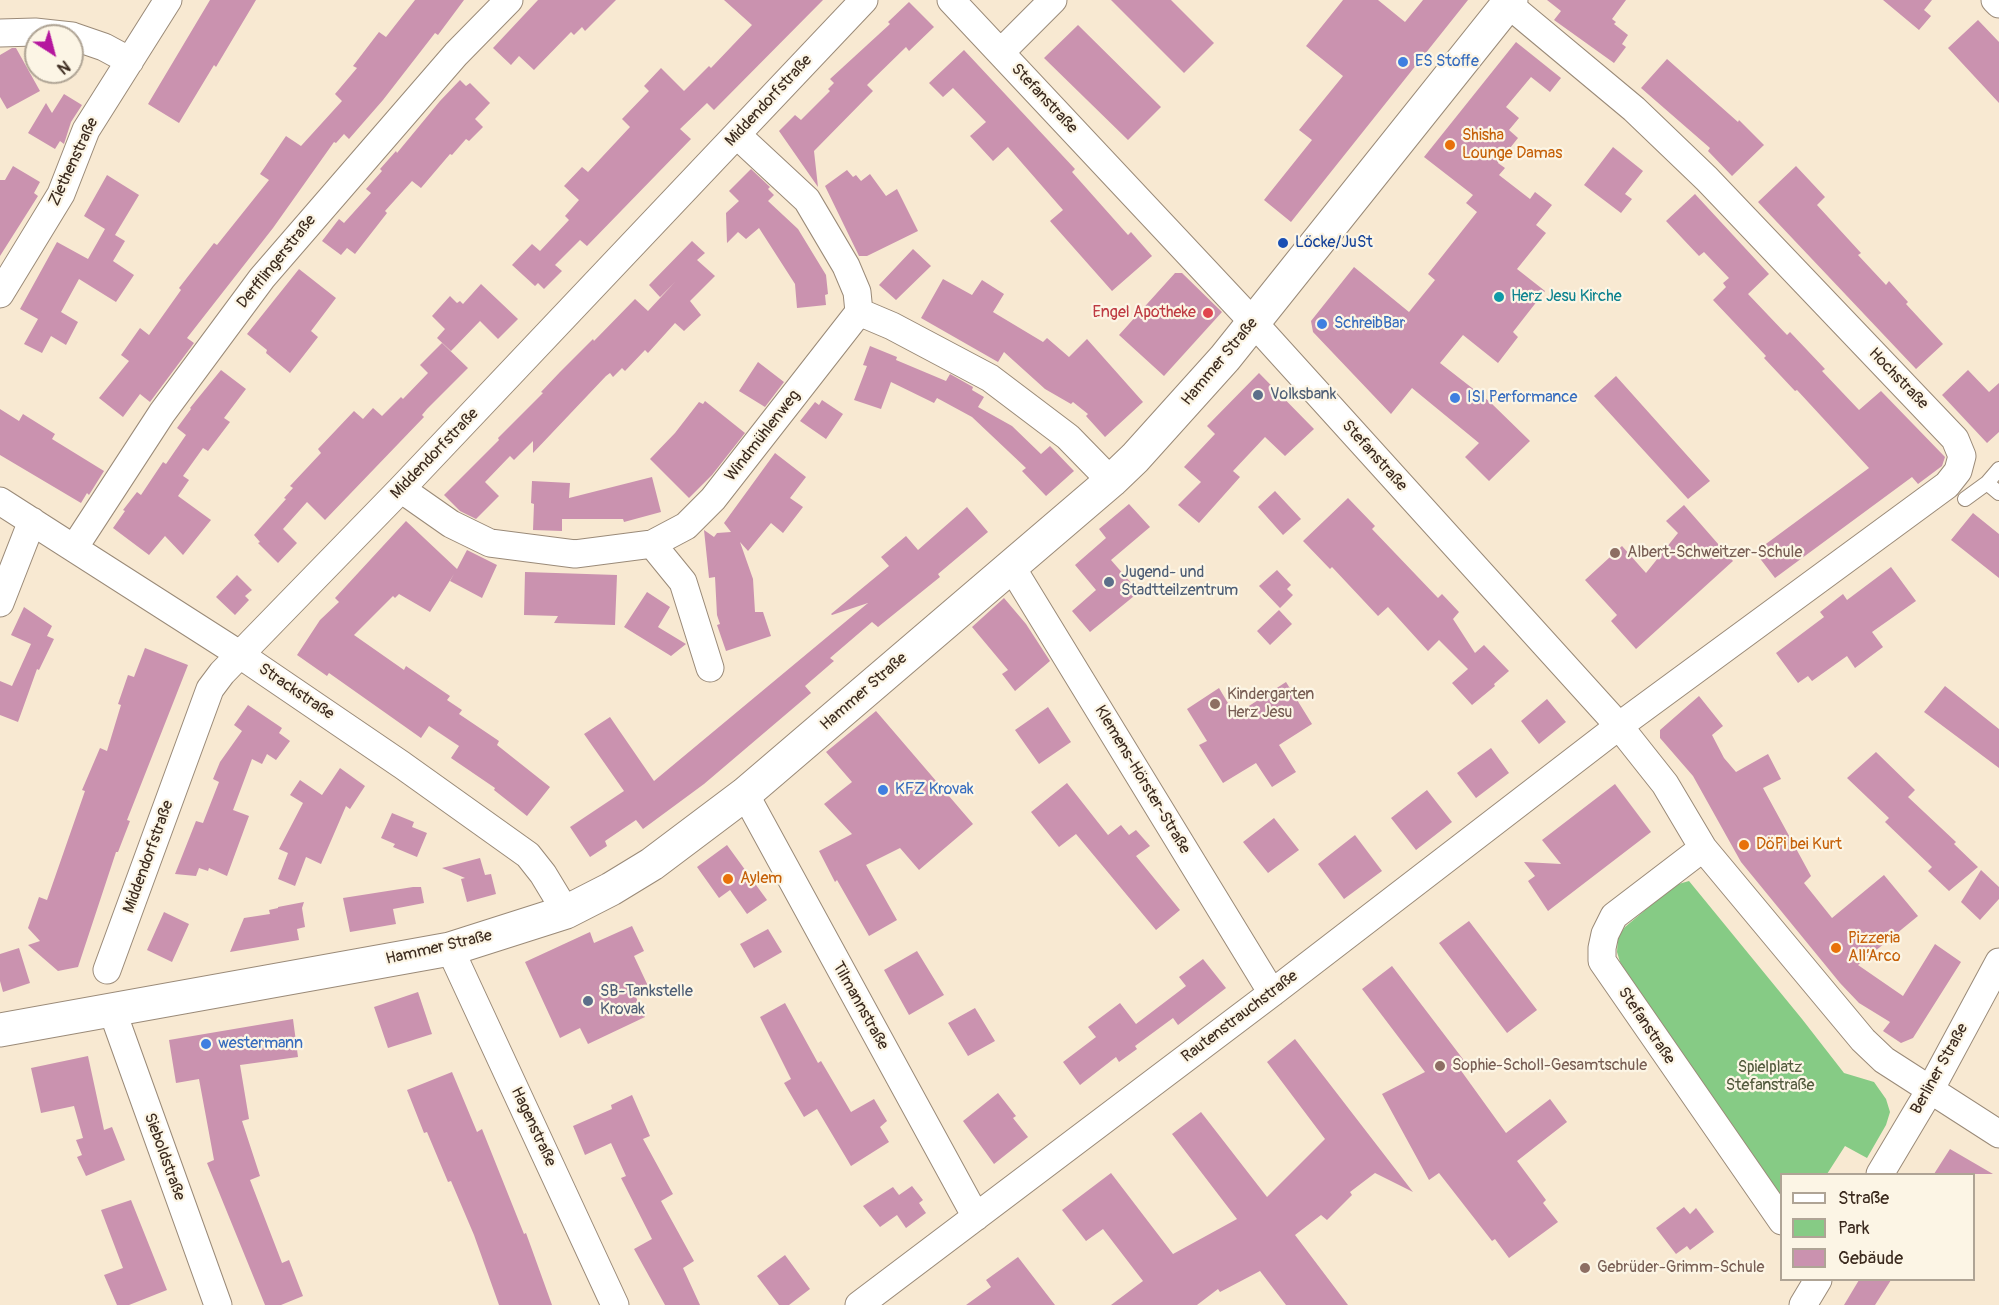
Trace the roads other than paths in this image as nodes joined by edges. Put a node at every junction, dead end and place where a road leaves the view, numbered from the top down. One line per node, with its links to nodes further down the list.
1 (168, 0): 13 (street, Ziethenstraße)
2 (509, 0): 27 (street, Derfflingerstraße)
3 (864, 0): 14 (street, Middendorfstraße)
4 (951, 0): 12 (street, Stefanstraße)
5 (1053, 0): 12 (street)
6 (1995, 0): 8 (street)
7 (1509, 2): 17 (main road, Hammer Straße); 32 (street, Hochstraße)
8 (1999, 4)
9 (24, 32): 10 (street)
10 (0, 33)
11 (84, 40): 13 (street)
12 (1001, 52): 17 (street, Stefanstraße)
13 (130, 61): 15 (street, Ziethenstraße)
14 (737, 135): 16 (street); 21 (street, Middendorfstraße)
15 (0, 294)
16 (859, 312): 19 (street); 26 (street, Windmühlenweg)
17 (1253, 322): 19 (main road, Hammer Straße); 32 (street, Stefanstraße)
18 (1999, 469): 20 (lane)
19 (1111, 481): 28 (main road, Hammer Straße)
20 (1987, 483): 22 (lane); 23 (lane)
21 (401, 489): 26 (street, Windmühlenweg); 30 (street, Middendorfstraße)
22 (1999, 493)
23 (1965, 499)
24 (0, 501): 25 (street, Strackstraße)
25 (32, 521): 27 (street, Strackstraße); 29 (street)
26 (652, 544): 31 (street)
27 (74, 548): 30 (street, Strackstraße)
28 (1011, 566): 33 (main road, Hammer Straße); 39 (street, Klemens-Hörster-Straße)
29 (0, 603)
30 (240, 654): 35 (street, Strackstraße); 38 (street, Middendorfstraße)
31 (710, 668)
32 (1619, 726): 34 (street, Stefanstraße); 39 (street, Rautenstrauchstraße)
33 (745, 795): 35 (main road, Hammer Straße); 45 (street, Tilmannstraße)
34 (1703, 848): 42 (street, Stefanstraße); 46 (street, Stefanstraße)
35 (566, 912): 36 (main road, Hammer Straße)
36 (450, 949): 40 (main road, Hammer Straße); 49 (street, Hagenstraße)
37 (1999, 962): 42 (street, Berliner Straße)
38 (107, 970)
39 (1272, 993): 45 (street, Rautenstrauchstraße)
40 (112, 1010): 41 (main road, Hammer Straße); 48 (street, Sieboldstraße)
41 (0, 1030)
42 (1930, 1090): 43 (street, Stefanstraße); 44 (street, Berliner Straße)
43 (1999, 1134)
44 (1881, 1173)
45 (976, 1217): 50 (street, Rautenstrauchstraße)
46 (1780, 1218)
47 (1817, 1281): 51 (street)
48 (218, 1305)
49 (615, 1305)
50 (860, 1305)
51 (1803, 1305)

